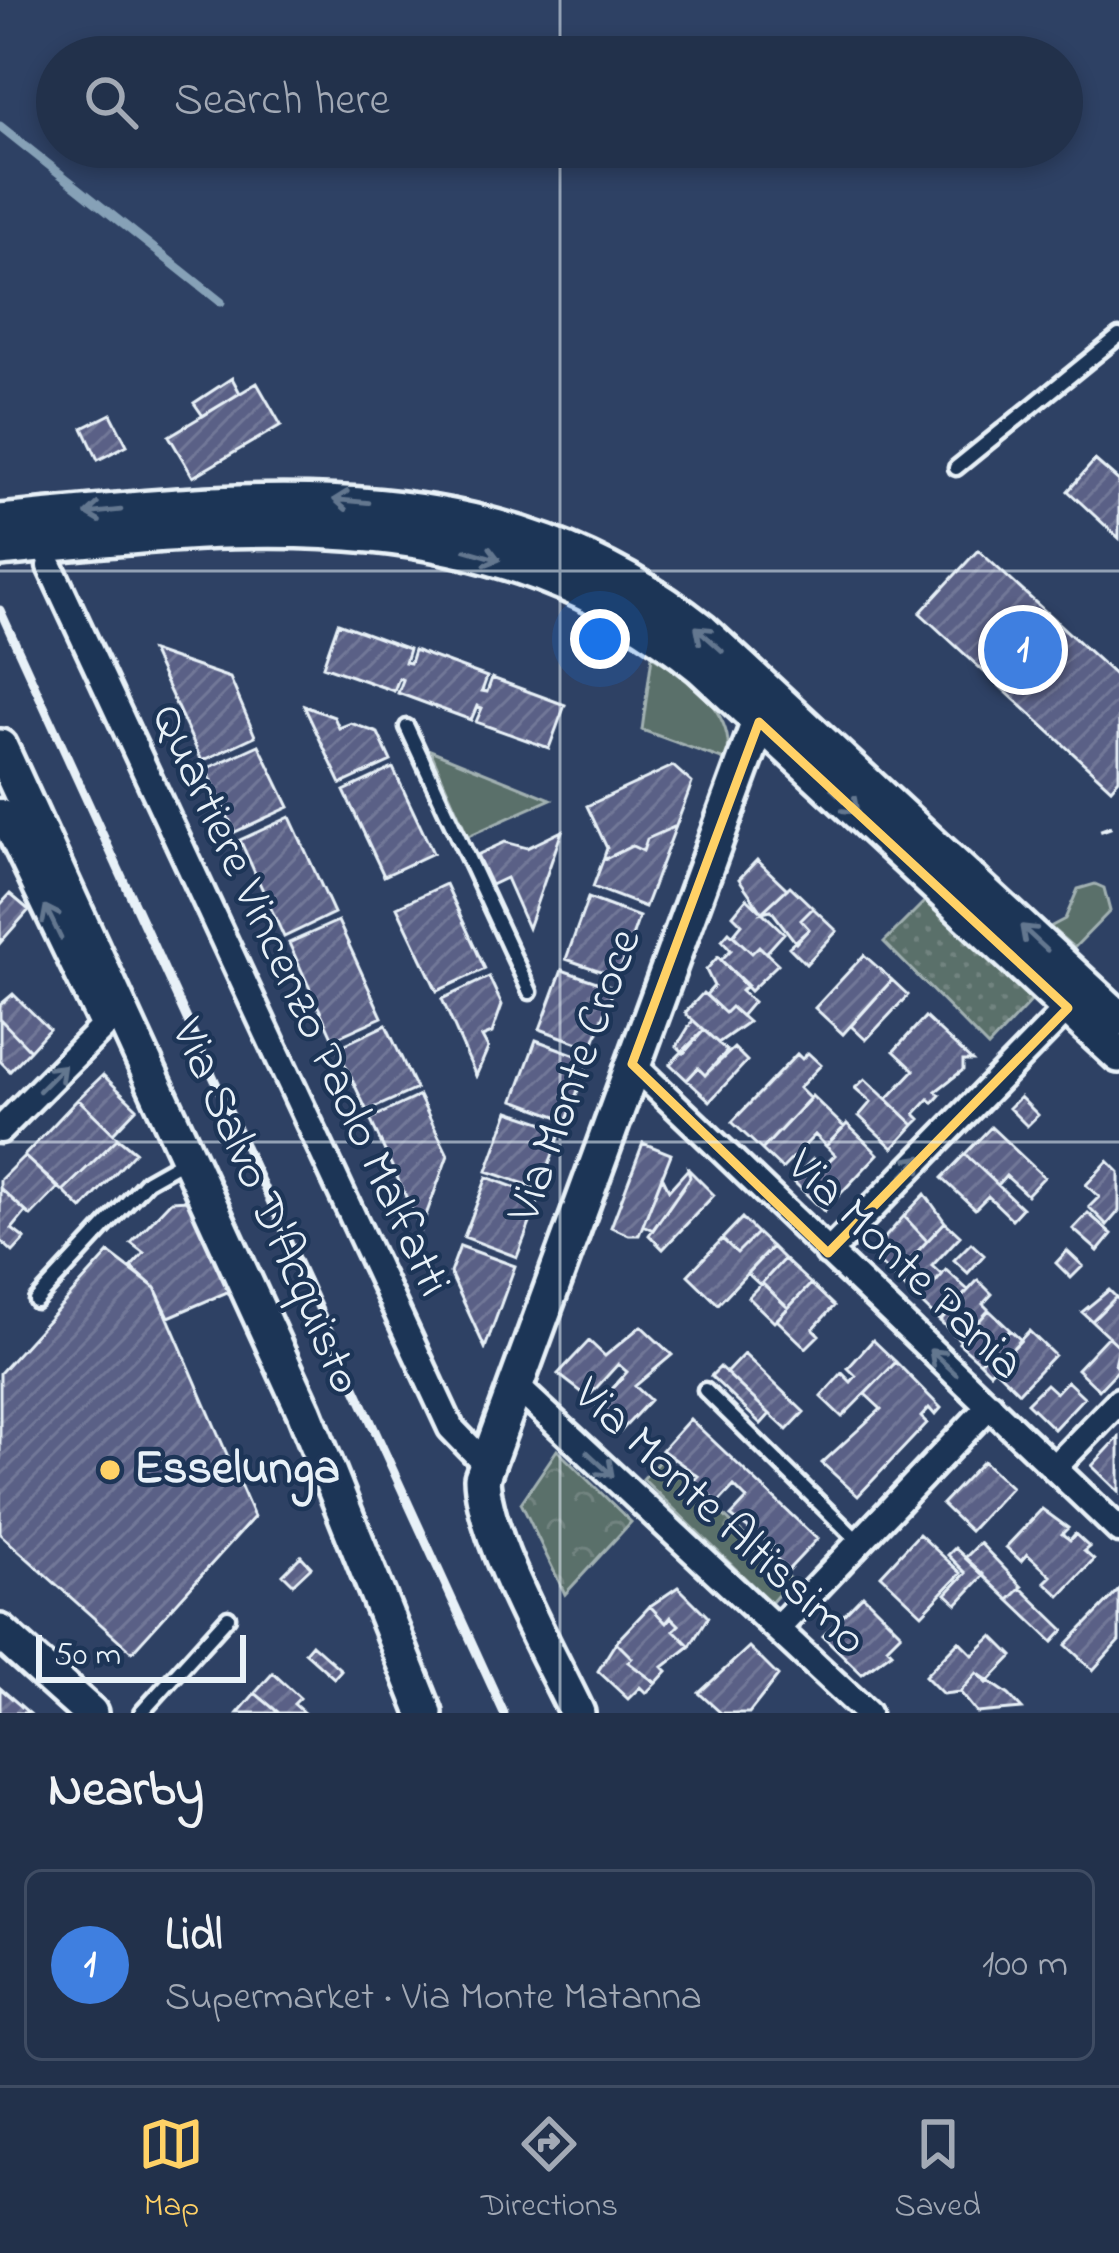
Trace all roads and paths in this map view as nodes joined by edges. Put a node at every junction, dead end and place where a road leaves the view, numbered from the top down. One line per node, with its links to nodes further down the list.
1 (1119, 336): 2 (lane)
2 (956, 468)
3 (204, 515): 4 (street, one-way to 4); 5 (street); 7 (street, one-way to 7); 15 (street, one-way to 3)
4 (0, 522)
5 (0, 549)
6 (50, 566): 26 (street, Quartiere Vincenzo Paolo Malfatti)
7 (759, 722): 14 (street, one-way to 14); 17 (street, Via Monte Croce)
8 (407, 727): 13 (lane)
9 (0, 747): 19 (street, Via Salvo D'Acquisto)
10 (0, 812): 18 (street, one-way to 10)
11 (1119, 823): 12 (path)
12 (1100, 831)
13 (530, 992)
14 (1068, 1008): 16 (street); 20 (street, one-way to 14)
15 (1119, 1018)
16 (1119, 1055)
17 (632, 1064): 20 (street, Via Monte Pania); 22 (street, Via Monte Croce)
18 (0, 1130)
19 (191, 1156): 21 (lane); 35 (street, Via Salvo D'Acquisto)
20 (828, 1253): 25 (street, Via Monte Pania, one-way to 20)
21 (36, 1301)
22 (514, 1384): 26 (street, Via Monte Croce); 31 (street, Via Monte Altissimo, one-way to 31)
23 (705, 1390): 29 (lane)
24 (1119, 1401): 27 (street)
25 (990, 1405): 27 (street, Via Monte Pania); 29 (street)
26 (484, 1463): 36 (street)
27 (1054, 1468): 28 (street, Via Monte Pania)
28 (1119, 1530)
29 (859, 1542): 31 (street)
30 (228, 1617): 34 (lane)
31 (777, 1629): 37 (street, Via Monte Altissimo)
32 (0, 1632): 33 (street)
33 (90, 1713)
34 (141, 1713)
35 (425, 1713)
36 (577, 1713)
37 (867, 1713)

